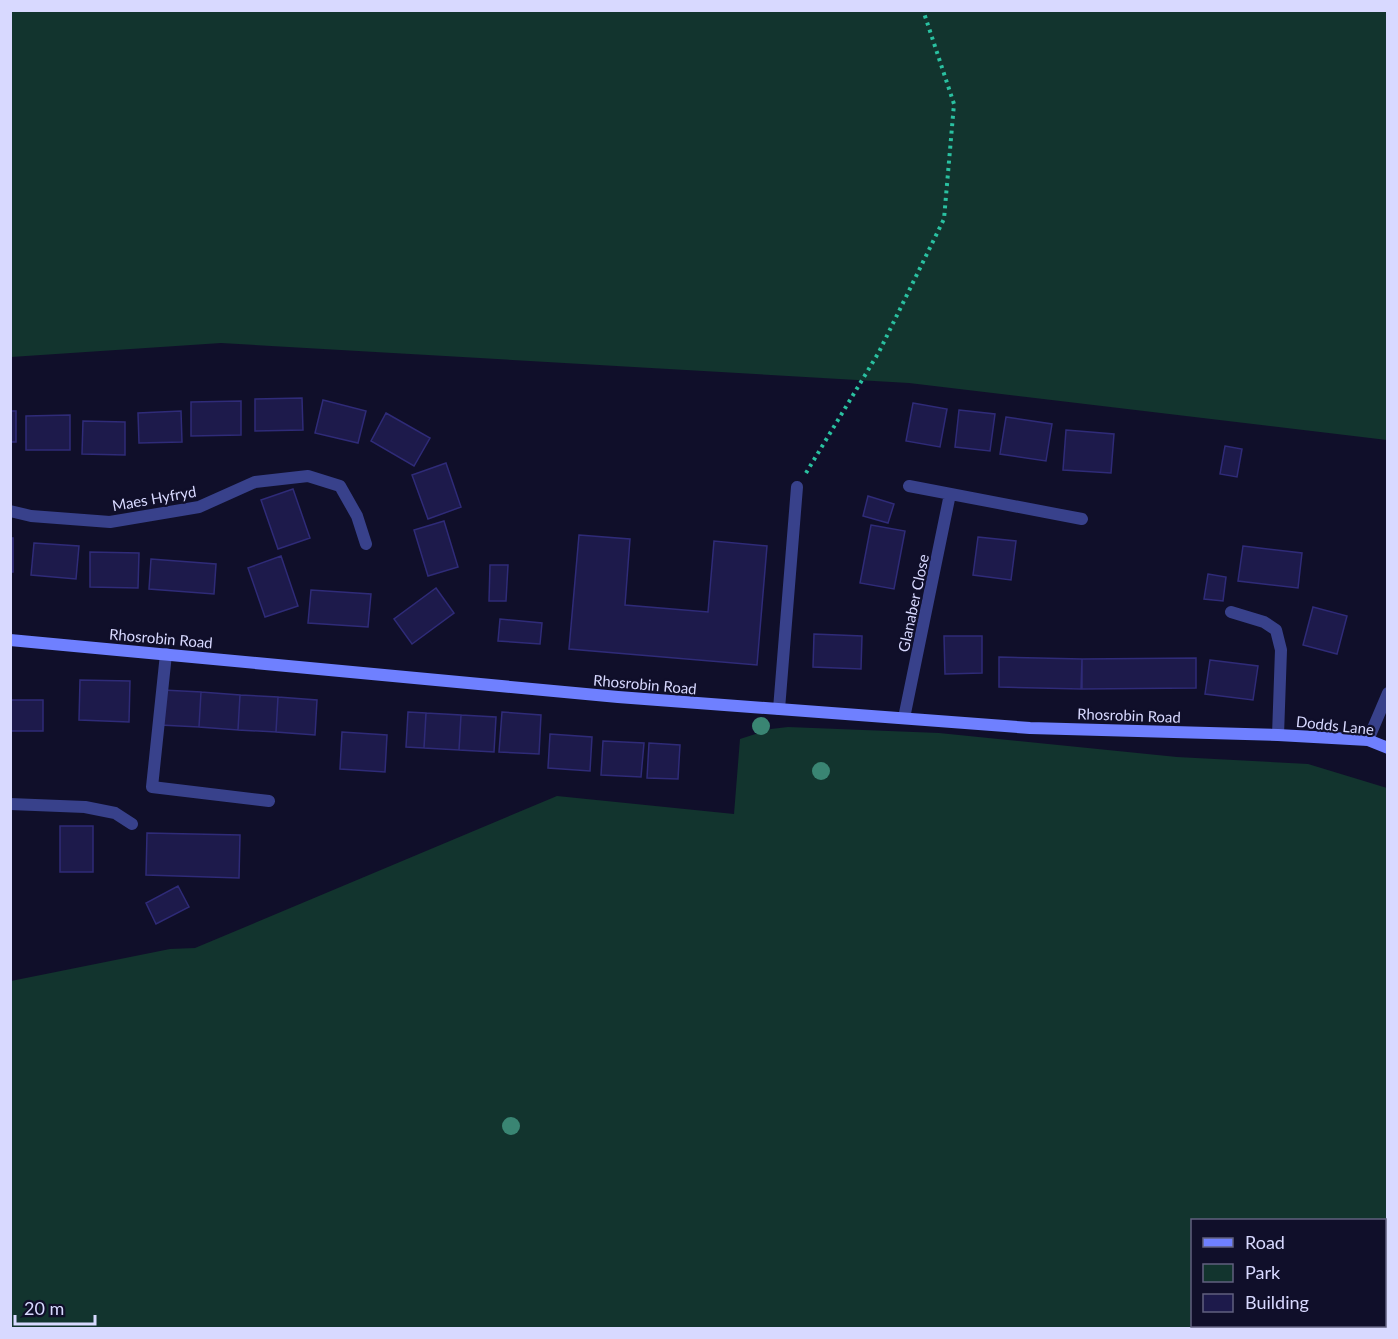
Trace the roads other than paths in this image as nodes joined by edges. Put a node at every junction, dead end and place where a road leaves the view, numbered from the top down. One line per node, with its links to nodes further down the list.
1 (909, 486): 3 (street)
2 (797, 487): 11 (street)
3 (951, 494): 5 (street); 12 (street, Glanaber Close)
4 (10, 511): 6 (street, Maes Hyfryd)
5 (1082, 519)
6 (366, 544)
7 (1231, 612): 13 (street)
8 (10, 640): 9 (street, Rhosrobin Road)
9 (166, 654): 11 (street, Rhosrobin Road); 16 (street)
10 (1388, 693): 14 (street)
11 (779, 709): 12 (street, Rhosrobin Road)
12 (904, 718): 13 (street, Rhosrobin Road)
13 (1278, 735): 14 (street, Dodds Lane)
14 (1368, 740): 15 (street, Dodds Lane)
15 (1388, 748)
16 (269, 801)
17 (10, 804): 18 (street)
18 (132, 824)

